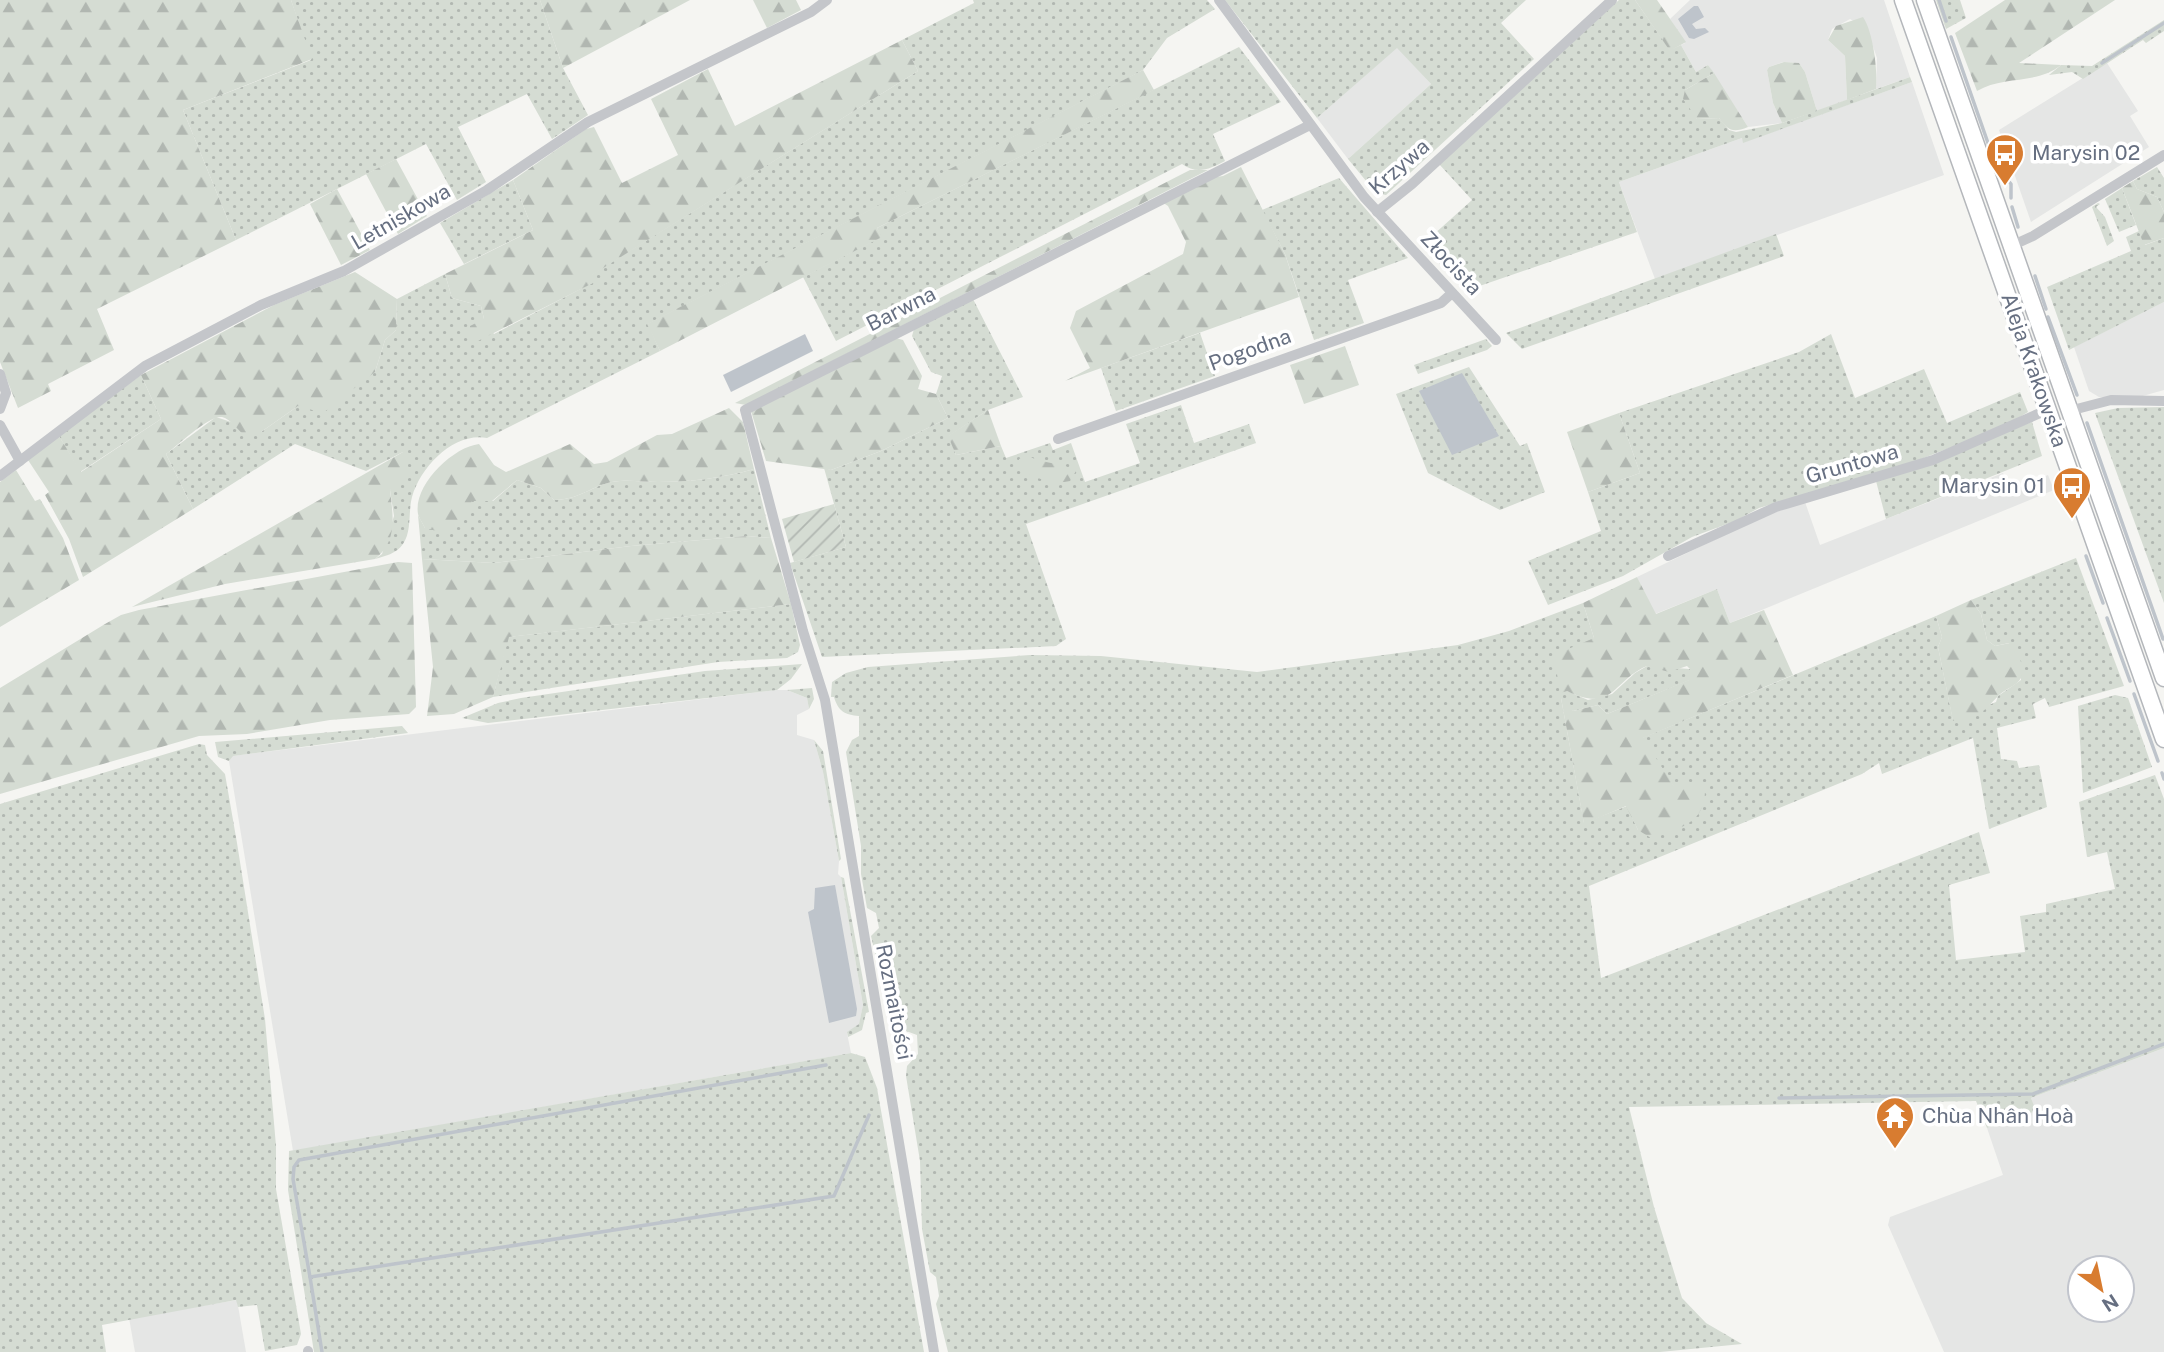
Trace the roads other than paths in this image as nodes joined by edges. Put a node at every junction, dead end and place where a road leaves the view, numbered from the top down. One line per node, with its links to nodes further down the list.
1 (827, 0): 19 (street, Letniskowa)
2 (1219, 0): 6 (street, Krzywa)
3 (1612, 0): 8 (street, Krzywa)
4 (1903, 0): 15 (main road, Aleja Krakowska)
5 (1925, 0): 9 (main road, Aleja Krakowska)
6 (1310, 125): 8 (street, Krzywa); 22 (street, Barwna)
7 (2164, 155): 9 (street)
8 (1377, 212): 10 (street, Złocista)
9 (2011, 246): 16 (main road, Aleja Krakowska)
10 (1452, 293): 11 (street, Złocista); 18 (street, Pogodna)
11 (1496, 340)
12 (0, 374): 14 (street)
13 (2164, 401): 16 (street)
14 (0, 409)
15 (2047, 410): 21 (street, Gruntowa); 24 (main road, Aleja Krakowska)
16 (2069, 411): 23 (main road, Aleja Krakowska)
17 (0, 425): 19 (street)
18 (1058, 439)
19 (20, 461): 20 (street, Letniskowa)
20 (0, 476)
21 (1668, 556)
22 (815, 664): 25 (street, Rozmaitości)
23 (2164, 678)
24 (2164, 739)
25 (933, 1350)

